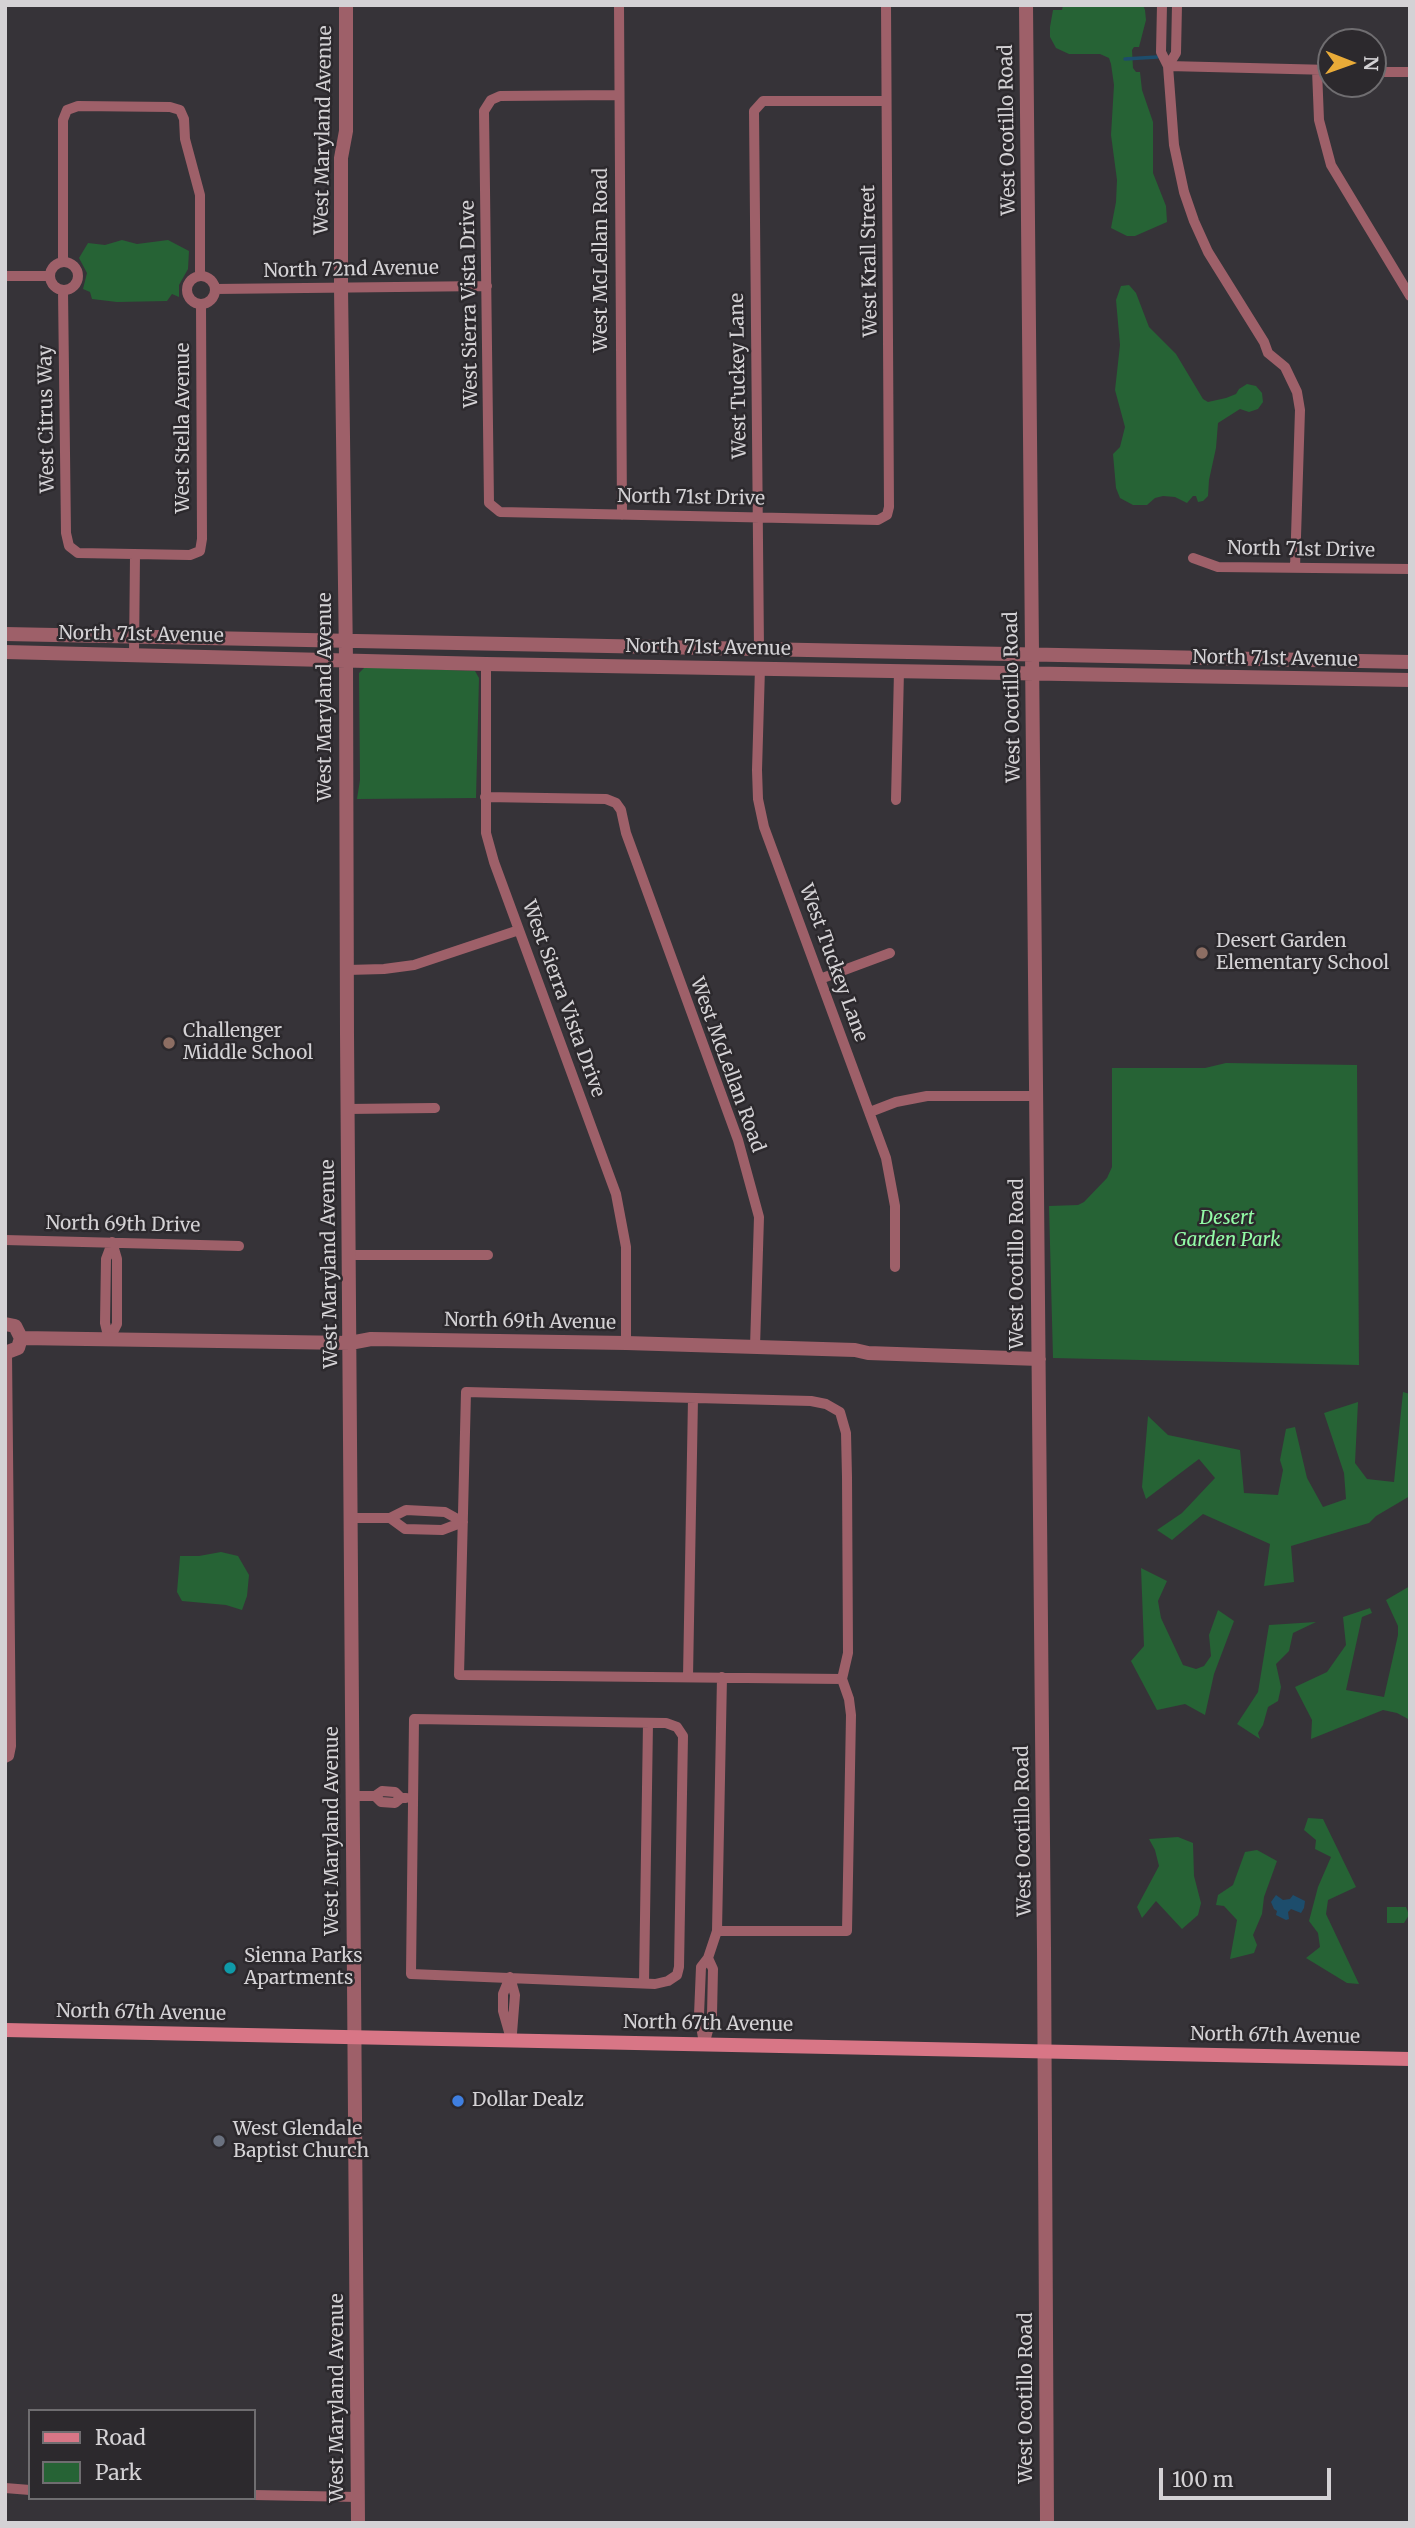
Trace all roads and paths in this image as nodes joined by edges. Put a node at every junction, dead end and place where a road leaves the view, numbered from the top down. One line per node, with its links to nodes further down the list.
1 (346, 5): 20 (street, West Maryland Avenue)
2 (619, 5): 11 (street, West McLellan Road)
3 (886, 5): 13 (street, West Krall Street)
4 (1026, 5): 39 (street, West Ocotillo Road)
5 (1162, 5): 7 (street)
6 (1177, 5): 7 (street)
7 (1168, 66): 8 (street); 31 (street)
8 (1317, 70)
9 (1387, 72): 10 (street)
10 (1410, 72)
11 (619, 96): 19 (street, West Sierra Vista Drive); 26 (street, West McLellan Road)
12 (1318, 98): 23 (street)
13 (886, 101): 27 (street, West Krall Street); 28 (street, West Tuckey Lane)
14 (67, 110): 15 (street, West Citrus Way); 18 (street, West Stella Avenue)
15 (63, 261): 16 (street); 22 (street, West Citrus Way)
16 (50, 275): 17 (street); 22 (street)
17 (5, 276)
18 (200, 276): 21 (street); 24 (street, West Stella Avenue)
19 (487, 286): 20 (street, North 72nd Avenue); 25 (street, West Sierra Vista Drive)
20 (341, 288): 21 (street, North 72nd Avenue); 35 (street, West Maryland Avenue)
21 (215, 289): 24 (street)
22 (63, 291): 29 (street, West Citrus Way)
23 (1410, 296)
24 (201, 304): 29 (street, West Stella Avenue)
25 (494, 509): 26 (street, North 71st Drive)
26 (622, 515): 28 (street, North 71st Drive)
27 (887, 515): 28 (street, North 71st Drive)
28 (758, 516): 36 (street, West Tuckey Lane)
29 (135, 555): 34 (street)
30 (1193, 558): 31 (street, North 71st Drive)
31 (1295, 568): 32 (street, North 71st Drive)
32 (1410, 569)
33 (5, 634): 34 (street, North 71st Avenue)
34 (134, 636): 35 (street, North 71st Avenue); 38 (street)
35 (346, 640): 36 (street, North 71st Avenue); 40 (street, West Maryland Avenue)
36 (759, 649): 39 (street, North 71st Avenue)
37 (5, 652): 38 (street, North 71st Avenue)
38 (134, 654): 40 (street, North 71st Avenue)
39 (1032, 655): 41 (street, North 71st Avenue); 45 (street, West Ocotillo Road)
40 (346, 659): 42 (street, North 71st Avenue); 51 (street, West Maryland Avenue)
41 (1410, 662)
42 (486, 664): 43 (street, North 71st Avenue); 47 (street, West Sierra Vista Drive)
43 (760, 668): 44 (street, North 71st Avenue); 52 (street, West Tuckey Lane)
44 (899, 671): 45 (street, North 71st Avenue); 48 (street)
45 (1033, 674): 46 (street, North 71st Avenue); 53 (street, West Ocotillo Road)
46 (1410, 680)
47 (485, 797): 49 (street, West Sierra Vista Drive); 68 (street, West McLellan Road)
48 (896, 800)
49 (519, 929): 51 (street); 67 (street, West Sierra Vista Drive)
50 (890, 953): 52 (street)
51 (347, 970): 55 (street, West Maryland Avenue)
52 (820, 979): 56 (street, West Tuckey Lane)
53 (1036, 1096): 56 (street); 70 (street, West Ocotillo Road)
54 (435, 1108): 55 (street)
55 (348, 1110): 60 (street, West Maryland Avenue)
56 (870, 1112): 62 (street, West Tuckey Lane)
57 (5, 1240): 58 (street, North 69th Drive)
58 (112, 1242): 59 (street, North 69th Drive); 65 (street)
59 (239, 1245)
60 (349, 1255): 61 (street); 66 (street, West Maryland Avenue)
61 (488, 1255)
62 (895, 1267)
63 (5, 1324): 64 (street)
64 (21, 1338): 65 (street, North 69th Avenue); 69 (street)
65 (109, 1340): 66 (street, North 69th Avenue)
66 (350, 1343): 67 (street, North 69th Avenue); 72 (street, West Maryland Avenue)
67 (626, 1343): 68 (street, North 69th Avenue)
68 (755, 1347): 70 (street, North 69th Avenue)
69 (6, 1353): 79 (street)
70 (1039, 1359): 89 (street, West Ocotillo Road)
71 (693, 1398): 74 (street); 75 (street); 77 (street)
72 (351, 1518): 73 (street); 80 (street, West Maryland Avenue)
73 (390, 1518): 74 (street); 74 (street)
74 (463, 1522): 75 (street)
75 (688, 1677): 76 (street)
76 (722, 1678): 77 (street); 82 (street)
77 (842, 1679): 82 (street)
78 (648, 1723): 81 (street); 84 (street); 84 (street)
79 (5, 1758)
80 (352, 1796): 81 (street); 86 (street, West Maryland Avenue)
81 (413, 1798): 83 (street)
82 (717, 1931): 88 (street)
83 (510, 1977): 84 (street); 87 (street)
84 (644, 1983)
85 (5, 2030): 86 (main road, North 67th Avenue)
86 (356, 2036): 87 (main road, North 67th Avenue); 94 (street, West Maryland Avenue)
87 (511, 2039): 88 (main road, North 67th Avenue)
88 (704, 2043): 89 (main road, North 67th Avenue)
89 (1045, 2050): 90 (main road, North 67th Avenue); 96 (street, West Ocotillo Road)
90 (1410, 2059)
91 (5, 2488): 92 (street)
92 (28, 2490)
93 (256, 2495): 94 (street)
94 (358, 2497): 95 (street, West Maryland Avenue)
95 (358, 2523)
96 (1047, 2523)

